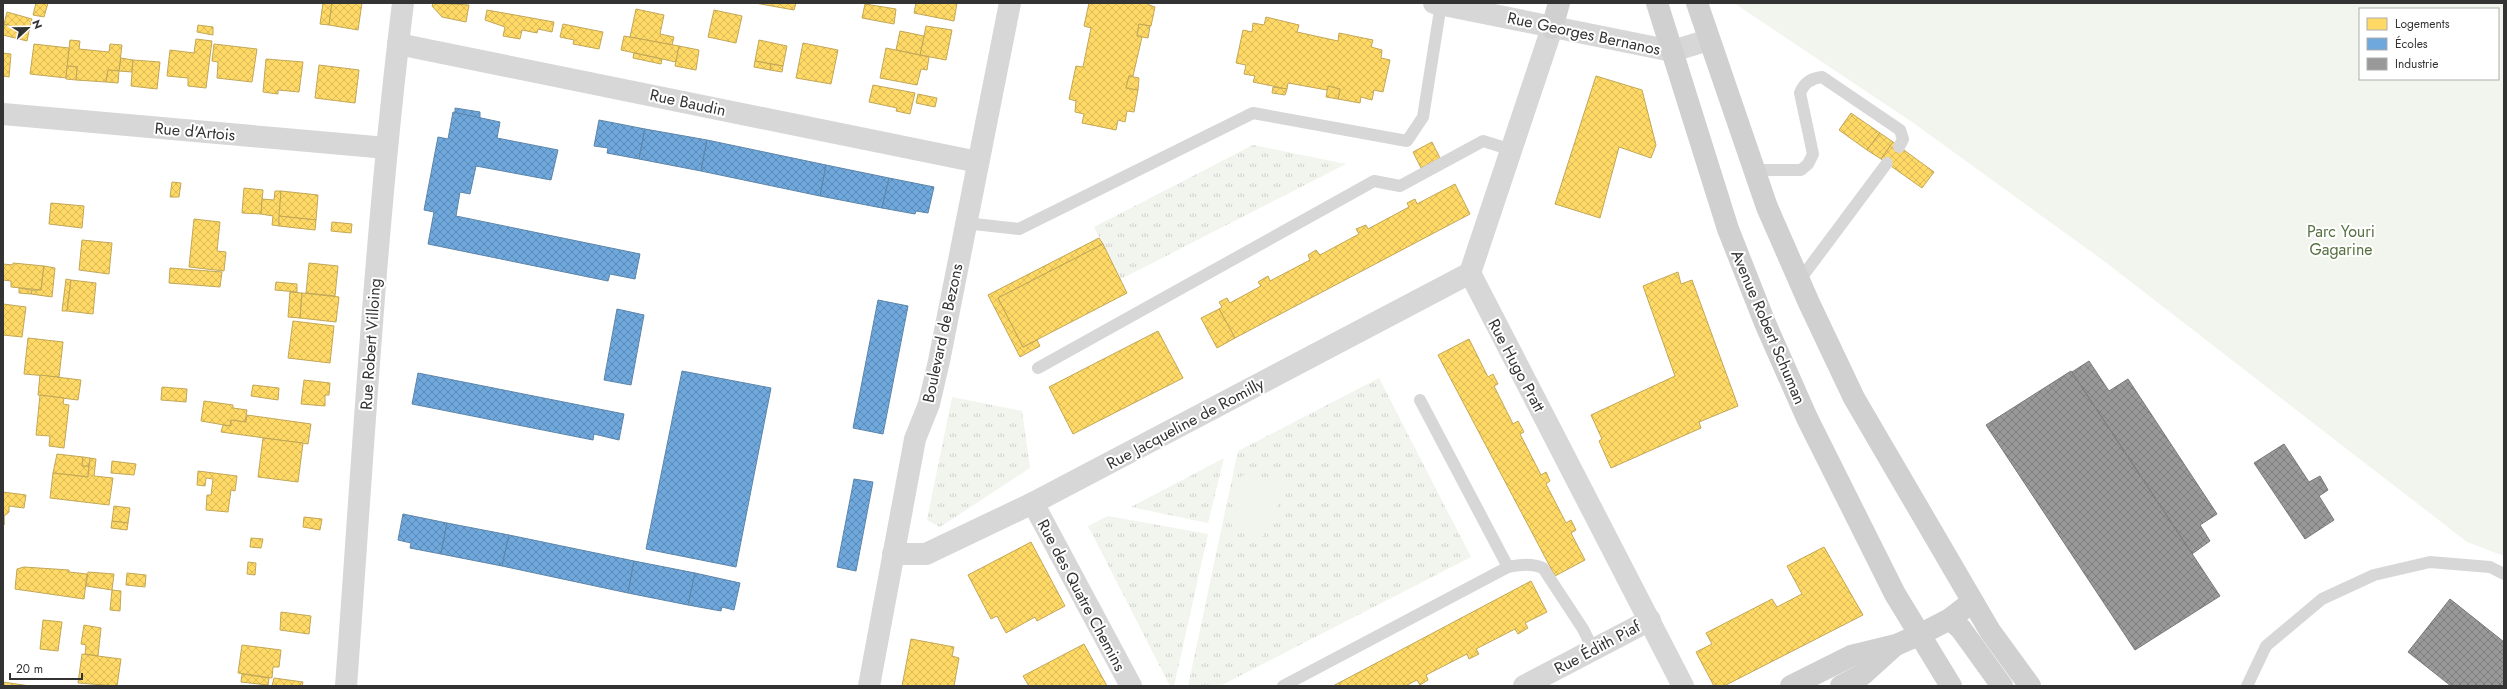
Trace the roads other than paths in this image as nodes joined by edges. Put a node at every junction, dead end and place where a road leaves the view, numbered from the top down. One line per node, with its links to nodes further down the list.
1 (403, 3): 9 (street, Rue Robert Villoing)
2 (1010, 3): 15 (street, Boulevard de Bezons)
3 (1559, 3): 7 (main road)
4 (1657, 3): 10 (main road, Avenue Robert Schuman)
5 (1697, 3): 8 (main road)
6 (1437, 4): 7 (street, Rue Georges Bernanos); 18 (lane)
7 (1552, 28): 10 (street, Rue Georges Bernanos); 14 (street)
8 (1709, 40): 10 (street, Rue Georges Bernanos); 17 (main road)
9 (398, 44): 13 (street, Rue Robert Villoing); 15 (street, Rue Baudin)
10 (1672, 51): 30 (main road, Avenue Robert Schuman)
11 (3, 114): 13 (street, Rue d'Artois)
12 (1899, 147): 17 (lane)
13 (387, 148): 33 (street, Rue Robert Villoing)
14 (1512, 150): 19 (street); 21 (lane)
15 (978, 162): 18 (street, Boulevard de Bezons)
16 (1887, 163): 20 (lane)
17 (1754, 170): 20 (main road)
18 (965, 223): 24 (street, Boulevard de Bezons)
19 (1470, 273): 23 (street, Rue Jacqueline de Romilly); 29 (street, Rue Hugo Pratt)
20 (1799, 281): 27 (main road)
21 (1038, 368)
22 (1420, 400): 25 (lane)
23 (1033, 503): 24 (street, Rue Jacqueline de Romilly); 35 (street, Rue des Quatre Chemins)
24 (893, 554): 34 (street, Boulevard de Bezons)
25 (1508, 567): 32 (lane); 36 (lane)
26 (2504, 574): 44 (lane)
27 (1972, 602): 28 (main road); 43 (main road)
28 (1950, 619): 30 (main road); 42 (main road)
29 (1650, 620): 32 (street, Rue Édith Piaf); 38 (street, Rue Hugo Pratt)
30 (1919, 635): 31 (main road); 41 (main road, Avenue Robert Schuman)
31 (1896, 645): 39 (main road); 40 (main road)
32 (1593, 649): 37 (street, Rue Édith Piaf)
33 (346, 686)
34 (869, 686)
35 (1131, 686)
36 (1283, 686)
37 (1524, 686)
38 (1683, 686)
39 (1791, 686)
40 (1841, 686)
41 (1951, 686)
42 (2002, 686)
43 (2030, 686)
44 (2247, 686)

